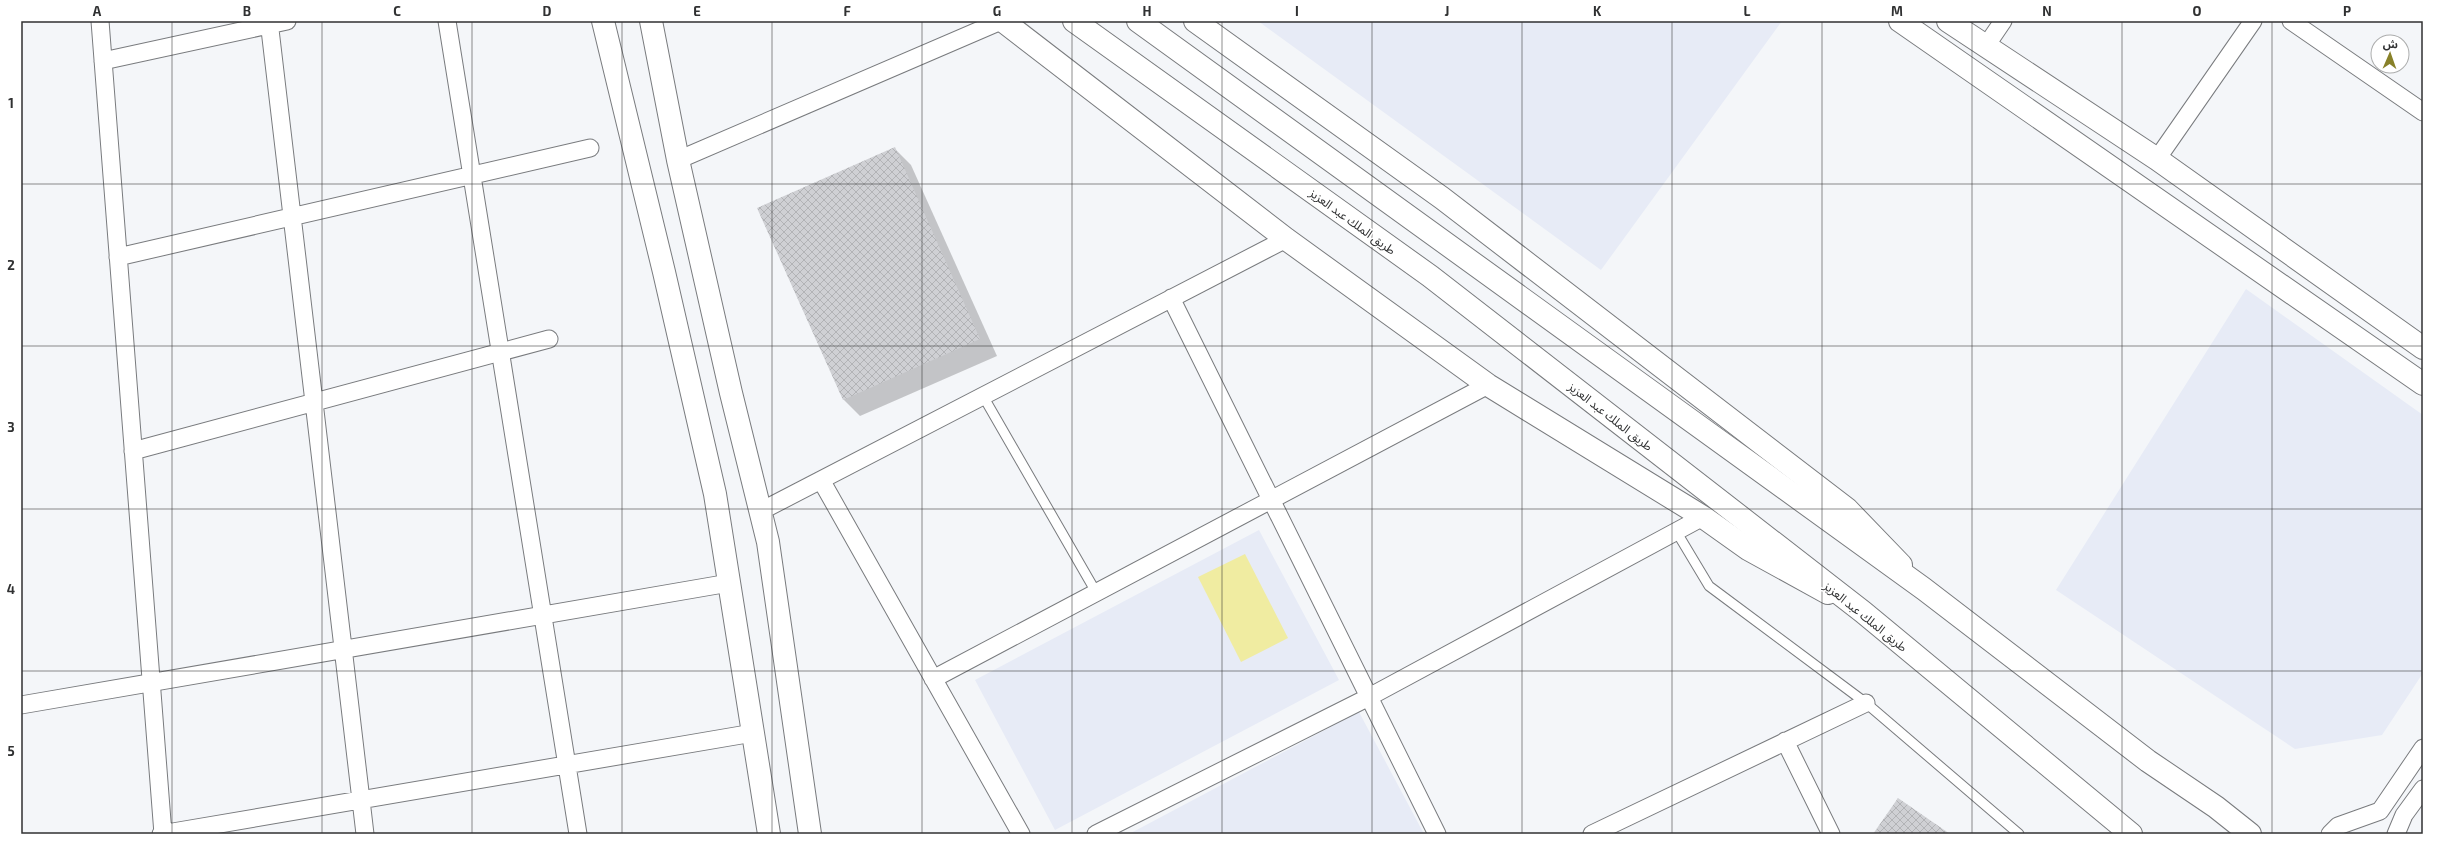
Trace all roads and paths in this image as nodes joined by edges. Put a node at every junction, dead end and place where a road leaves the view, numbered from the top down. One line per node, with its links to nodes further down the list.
1 (100, 21): 17 (street)
2 (287, 21): 15 (street)
3 (447, 21): 22 (street)
4 (602, 21): 40 (street)
5 (651, 21): 21 (street)
6 (1002, 21): 21 (street); 24 (street)
7 (1074, 21): 43 (street, طريق الملك عبد العزيز)
8 (1138, 21): 41 (street)
9 (1195, 21): 41 (street)
10 (1900, 21): 30 (street)
11 (1948, 21): 16 (street)
12 (2003, 21): 16 (street)
13 (2253, 21): 20 (street)
14 (2291, 21): 18 (street)
15 (269, 23): 17 (street); 23 (street)
16 (1986, 46): 20 (street)
17 (103, 61): 25 (street)
18 (2423, 112)
19 (590, 148): 22 (street)
20 (2157, 159): 28 (street)
21 (678, 160): 37 (street)
22 (472, 176): 23 (street); 29 (street)
23 (292, 217): 25 (street); 33 (street)
24 (1286, 239): 26 (street); 31 (street)
25 (118, 257): 34 (street)
26 (1171, 298): 32 (street); 36 (street)
27 (549, 339): 29 (street)
28 (2423, 348)
29 (500, 352): 33 (street); 44 (street)
30 (2423, 384)
31 (1488, 385): 36 (street); 38 (street)
32 (984, 396): 35 (street); 42 (lane)
33 (314, 402): 34 (street); 45 (street)
34 (133, 451): 47 (street)
35 (821, 480): 37 (street); 46 (street)
36 (1271, 499): 42 (street); 48 (street)
37 (761, 511): 61 (street)
38 (1703, 517): 39 (street); 43 (street)
39 (1676, 532): 48 (street); 49 (lane)
40 (729, 583): 44 (street); 51 (street)
41 (1924, 589): 69 (street)
42 (1096, 592): 46 (street)
43 (1863, 612): 68 (street, طريق الملك عبد العزيز)
44 (543, 615): 45 (street); 54 (street)
45 (343, 649): 47 (street); 56 (street)
46 (933, 679): 62 (street)
47 (151, 682): 50 (street); 57 (street)
48 (1369, 697): 63 (street); 64 (street)
49 (1866, 703): 52 (street); 67 (lane)
50 (21, 705)
51 (753, 733): 54 (street); 60 (street)
52 (1785, 740): 65 (street); 66 (street)
53 (2423, 748): 70 (street)
54 (567, 765): 56 (street); 59 (street)
55 (2423, 789): 71 (street)
56 (361, 800): 57 (street); 58 (street)
57 (162, 834)
58 (365, 834)
59 (578, 834)
60 (769, 834)
61 (810, 834)
62 (1021, 834)
63 (1096, 834)
64 (1437, 834)
65 (1592, 834)
66 (1831, 834)
67 (2020, 834)
68 (2131, 834)
69 (2250, 834)
70 (2330, 834)
71 (2396, 834)

